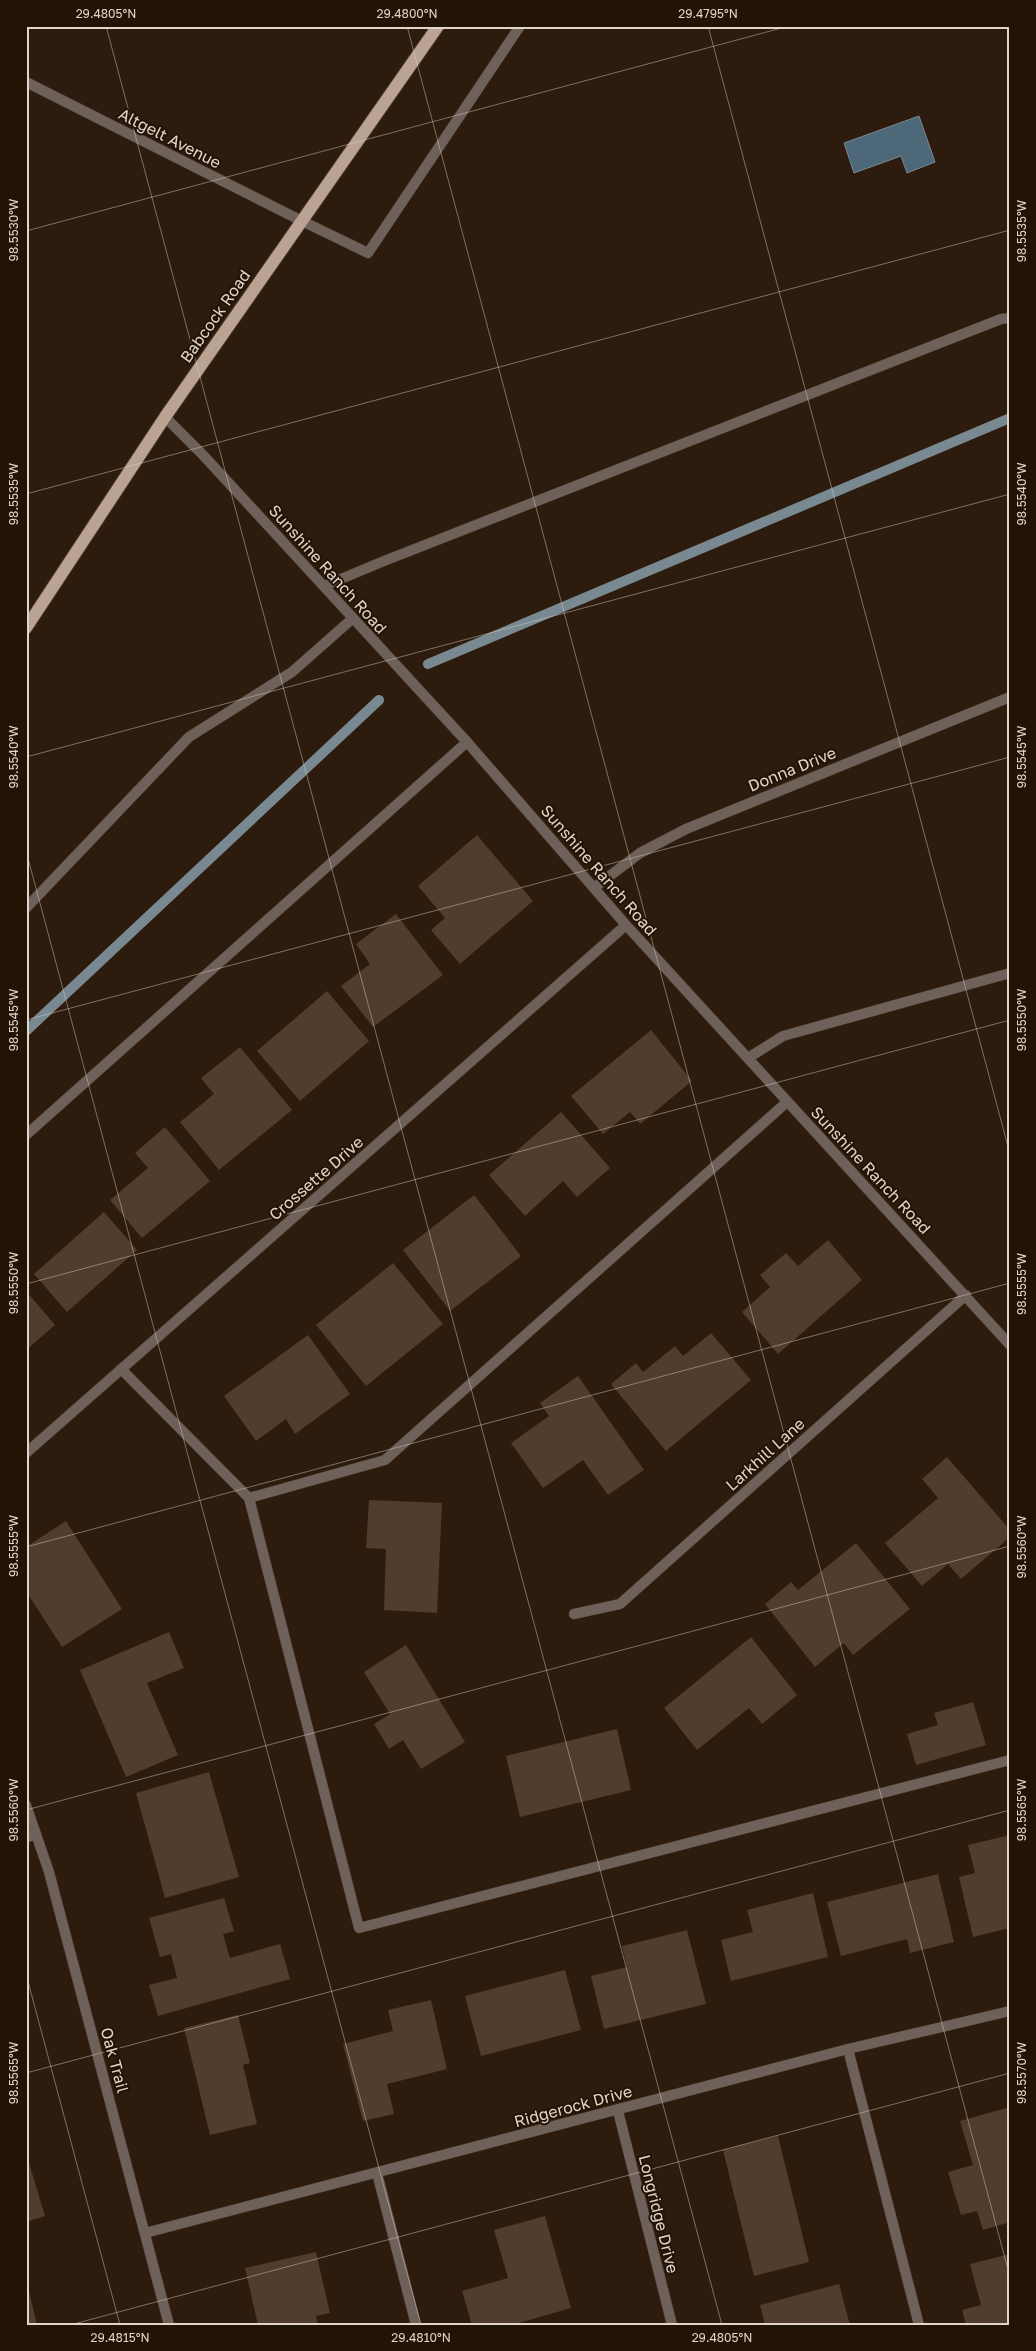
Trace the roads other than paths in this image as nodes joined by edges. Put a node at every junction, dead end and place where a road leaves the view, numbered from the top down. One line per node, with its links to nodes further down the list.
1 (438, 26): 4 (main road, Babcock Road)
2 (520, 26): 4 (street, Altgelt Avenue)
3 (26, 82): 4 (street, Altgelt Avenue)
4 (300, 220): 6 (main road, Babcock Road)
5 (1010, 318): 7 (street)
6 (165, 417): 7 (street, Sunshine Ranch Road); 9 (main road, Babcock Road)
7 (324, 586): 8 (street, Sunshine Ranch Road)
8 (352, 619): 11 (street, Sunshine Ranch Road); 13 (street)
9 (26, 628)
10 (1010, 697): 12 (street, Donna Drive)
11 (467, 742): 12 (street, Sunshine Ranch Road); 18 (street)
12 (595, 887): 14 (street, Sunshine Ranch Road)
13 (26, 908)
14 (626, 925): 16 (street, Sunshine Ranch Road); 21 (street, Crossette Drive)
15 (1010, 973): 16 (street)
16 (748, 1058): 17 (street, Sunshine Ranch Road)
17 (787, 1102): 19 (street, Sunshine Ranch Road); 23 (street)
18 (26, 1135)
19 (966, 1296): 20 (street, Sunshine Ranch Road); 24 (street, Larkhill Lane)
20 (1010, 1345)
21 (121, 1369): 22 (street, Crossette Drive); 23 (street)
22 (26, 1453)
23 (249, 1498): 25 (street)
24 (574, 1614)
25 (1010, 1760)
26 (26, 1805): 27 (street, Oak Trail)
27 (31, 1836): 32 (street, Oak Trail)
28 (1010, 2012): 29 (street, Ridgerock Drive)
29 (848, 2049): 30 (street, Ridgerock Drive); 36 (street)
30 (618, 2111): 31 (street, Ridgerock Drive); 35 (street, Longridge Drive)
31 (377, 2173): 32 (street, Ridgerock Drive); 34 (street)
32 (145, 2233): 33 (street, Oak Trail)
33 (169, 2325)
34 (416, 2325)
35 (672, 2325)
36 (919, 2325)

